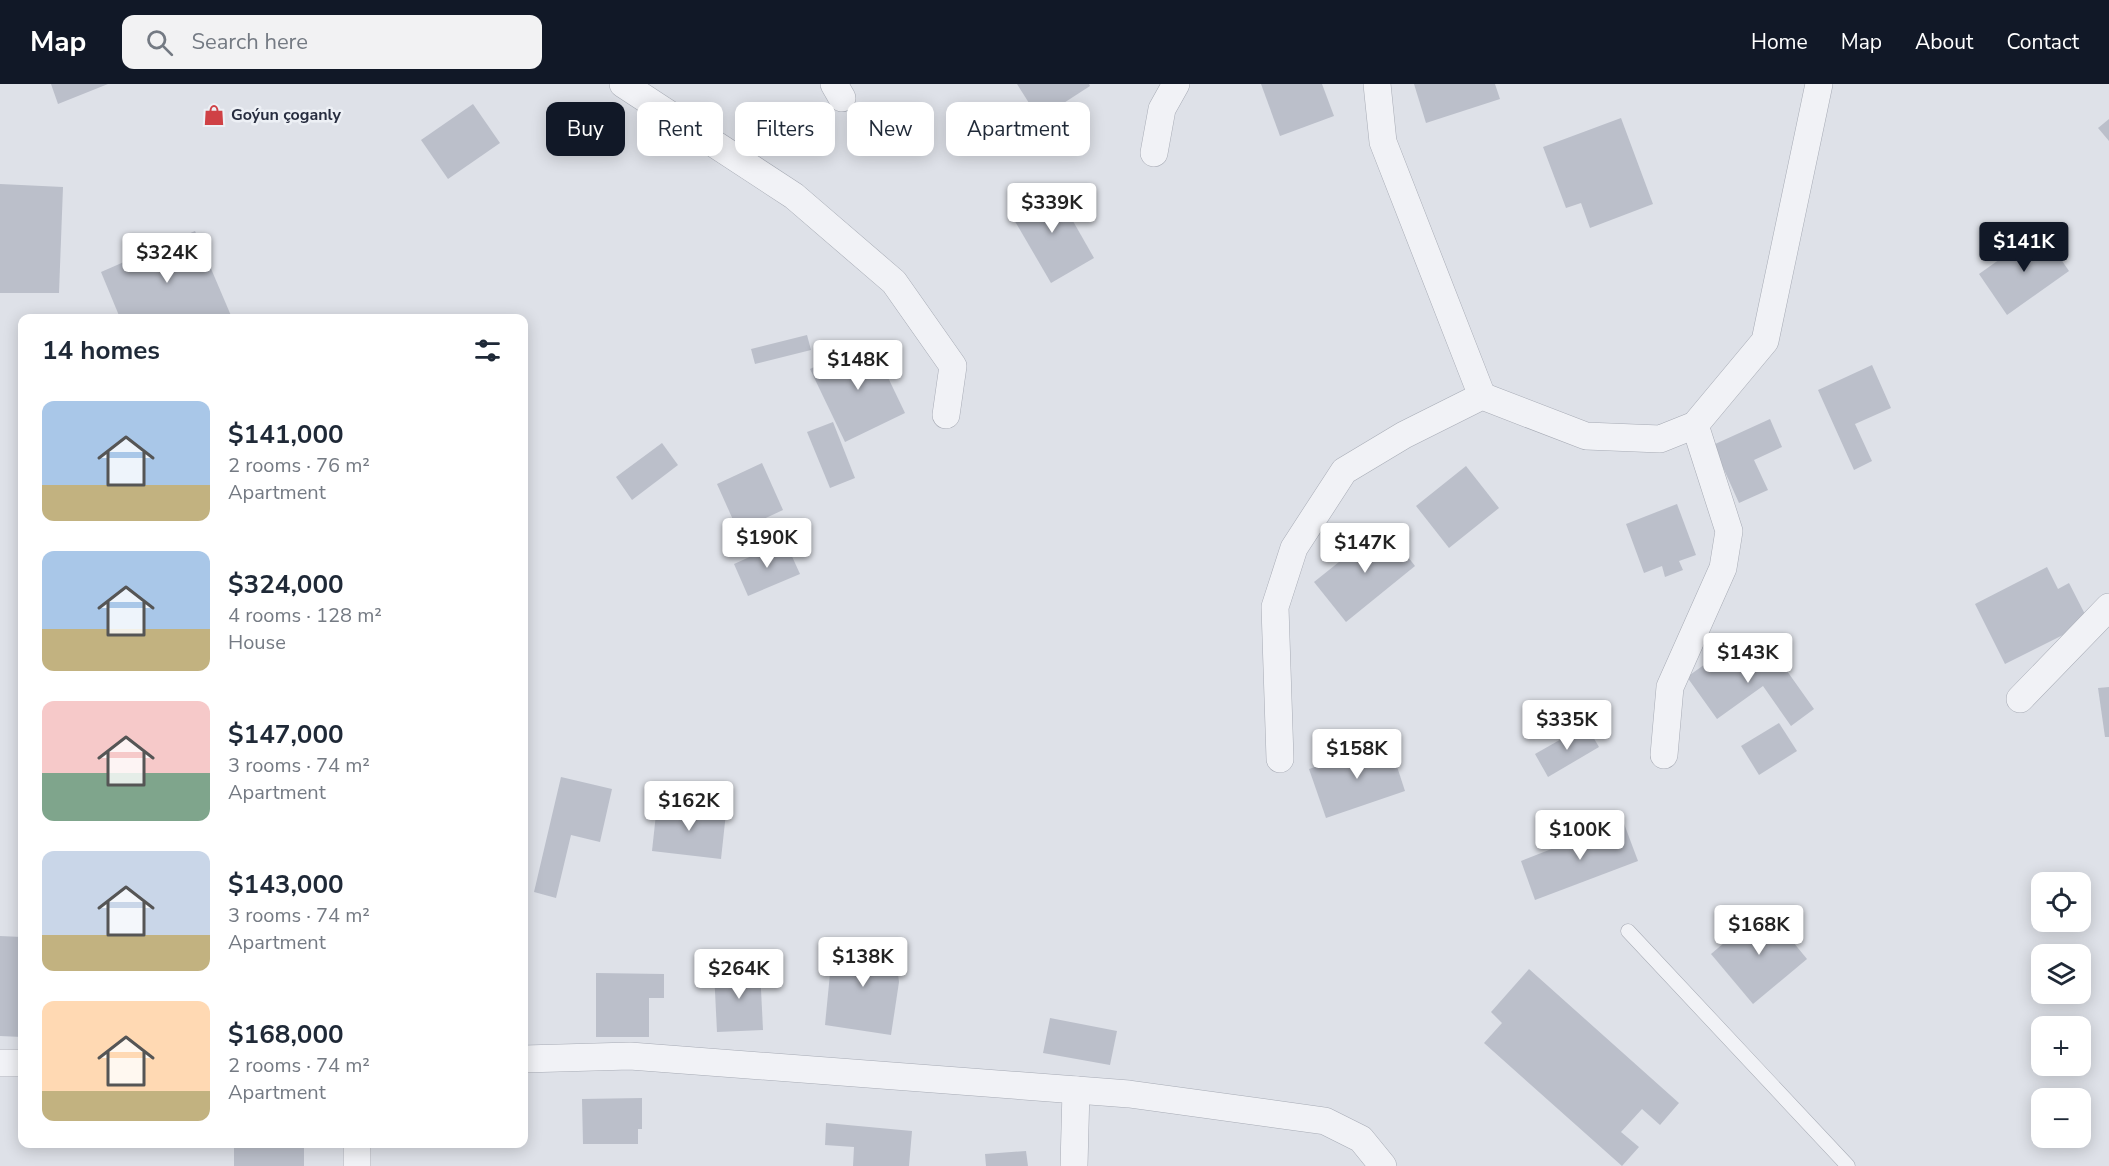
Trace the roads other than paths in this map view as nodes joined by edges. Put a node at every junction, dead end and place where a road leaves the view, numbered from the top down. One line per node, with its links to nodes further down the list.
1 (623, 84): 7 (street)
2 (1176, 84): 5 (street)
3 (1377, 84): 6 (street)
4 (1819, 84): 8 (street)
5 (1154, 153)
6 (1482, 396): 8 (street); 12 (street)
7 (946, 415)
8 (1695, 425): 11 (street)
9 (2109, 607): 10 (street)
10 (2020, 699)
11 (1664, 755)
12 (1280, 759)
13 (1628, 931): 22 (lane)
14 (528, 1059): 17 (street)
15 (0, 1063): 16 (street)
16 (18, 1063)
17 (1076, 1090): 20 (street); 21 (street)
18 (357, 1148): 19 (street)
19 (357, 1166)
20 (1074, 1166)
21 (1383, 1166)
22 (1848, 1166)

